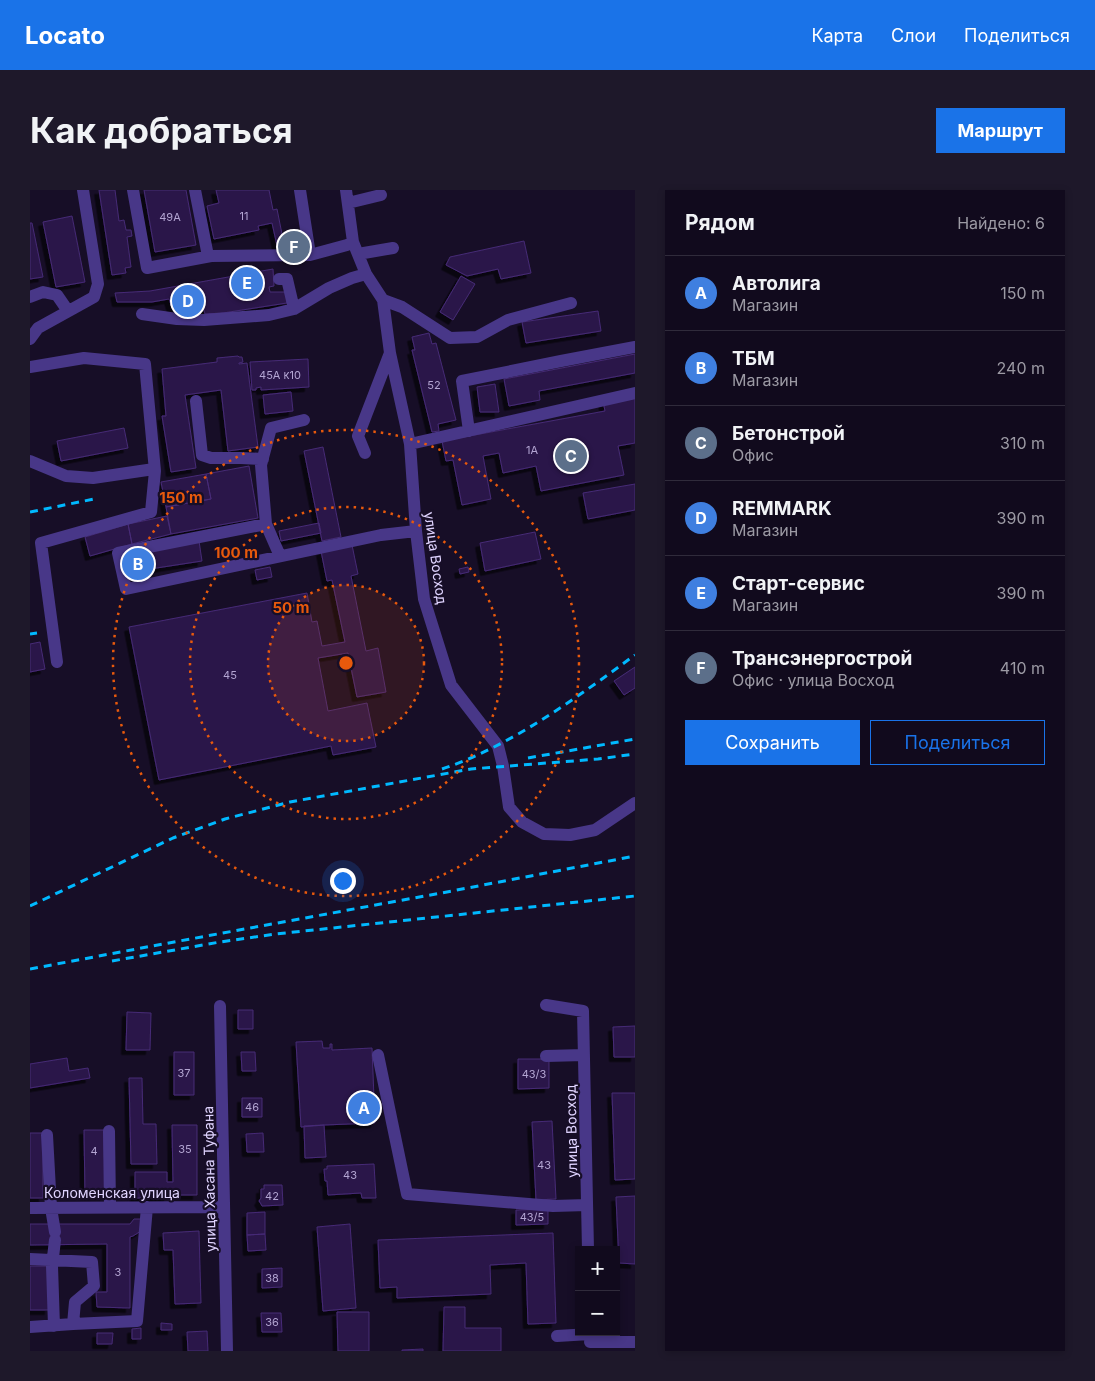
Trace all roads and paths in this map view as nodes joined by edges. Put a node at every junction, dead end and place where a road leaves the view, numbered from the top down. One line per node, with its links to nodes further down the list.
1 (83, 190): 18 (street)
2 (133, 190): 11 (street)
3 (195, 190): 11 (street)
4 (300, 190): 10 (street)
5 (347, 196): 6 (street); 7 (street, улица Восход)
6 (381, 196)
7 (353, 242): 9 (street, улица Восход); 10 (street)
8 (394, 248): 9 (street)
9 (358, 254): 12 (street, улица Восход)
10 (310, 255): 11 (street)
11 (208, 256)
12 (366, 274): 15 (street, улица Восход); 17 (street)
13 (279, 279): 17 (street)
14 (30, 297): 18 (street)
15 (383, 300): 16 (street); 22 (street, улица Восход)
16 (571, 303)
17 (294, 309): 19 (street)
18 (68, 311): 20 (street)
19 (142, 314)
20 (30, 339)
21 (635, 348): 27 (street)
22 (390, 353): 28 (street, улица Восход); 29 (street)
23 (30, 367): 32 (street)
24 (635, 393): 27 (street)
25 (196, 401): 30 (street)
26 (304, 420): 30 (street)
27 (469, 431): 28 (street)
28 (410, 444): 34 (street, улица Восход)
29 (365, 453)
30 (263, 459): 33 (street)
31 (30, 461): 32 (street)
32 (154, 469): 36 (street)
33 (266, 524): 35 (street); 35 (street)
34 (416, 531): 35 (street); 37 (street, улица Восход)
35 (280, 556)
36 (58, 662)
37 (635, 803)
38 (546, 1005): 41 (street, улица Восход)
39 (220, 1006): 48 (street, улица Хасана Туфана)
40 (378, 1055): 45 (street)
41 (584, 1055): 42 (street); 45 (street, улица Восход)
42 (546, 1056)
43 (109, 1131): 46 (street)
44 (47, 1135): 50 (street)
45 (587, 1204): 51 (street, улица Восход)
46 (110, 1207): 47 (street, Коломенская улица); 50 (street, Коломенская улица)
47 (147, 1207): 48 (street, Коломенская улица); 54 (street)
48 (224, 1207): 60 (street, улица Хасана Туфана)
49 (30, 1208): 50 (street, Коломенская улица)
50 (51, 1208): 53 (street)
51 (588, 1246)
52 (30, 1260): 53 (street)
53 (53, 1260): 54 (street); 55 (street)
54 (73, 1324): 55 (street)
55 (54, 1326): 56 (street)
56 (30, 1327)
57 (557, 1336): 58 (street)
58 (590, 1340): 59 (street)
59 (635, 1342)
60 (227, 1351)

